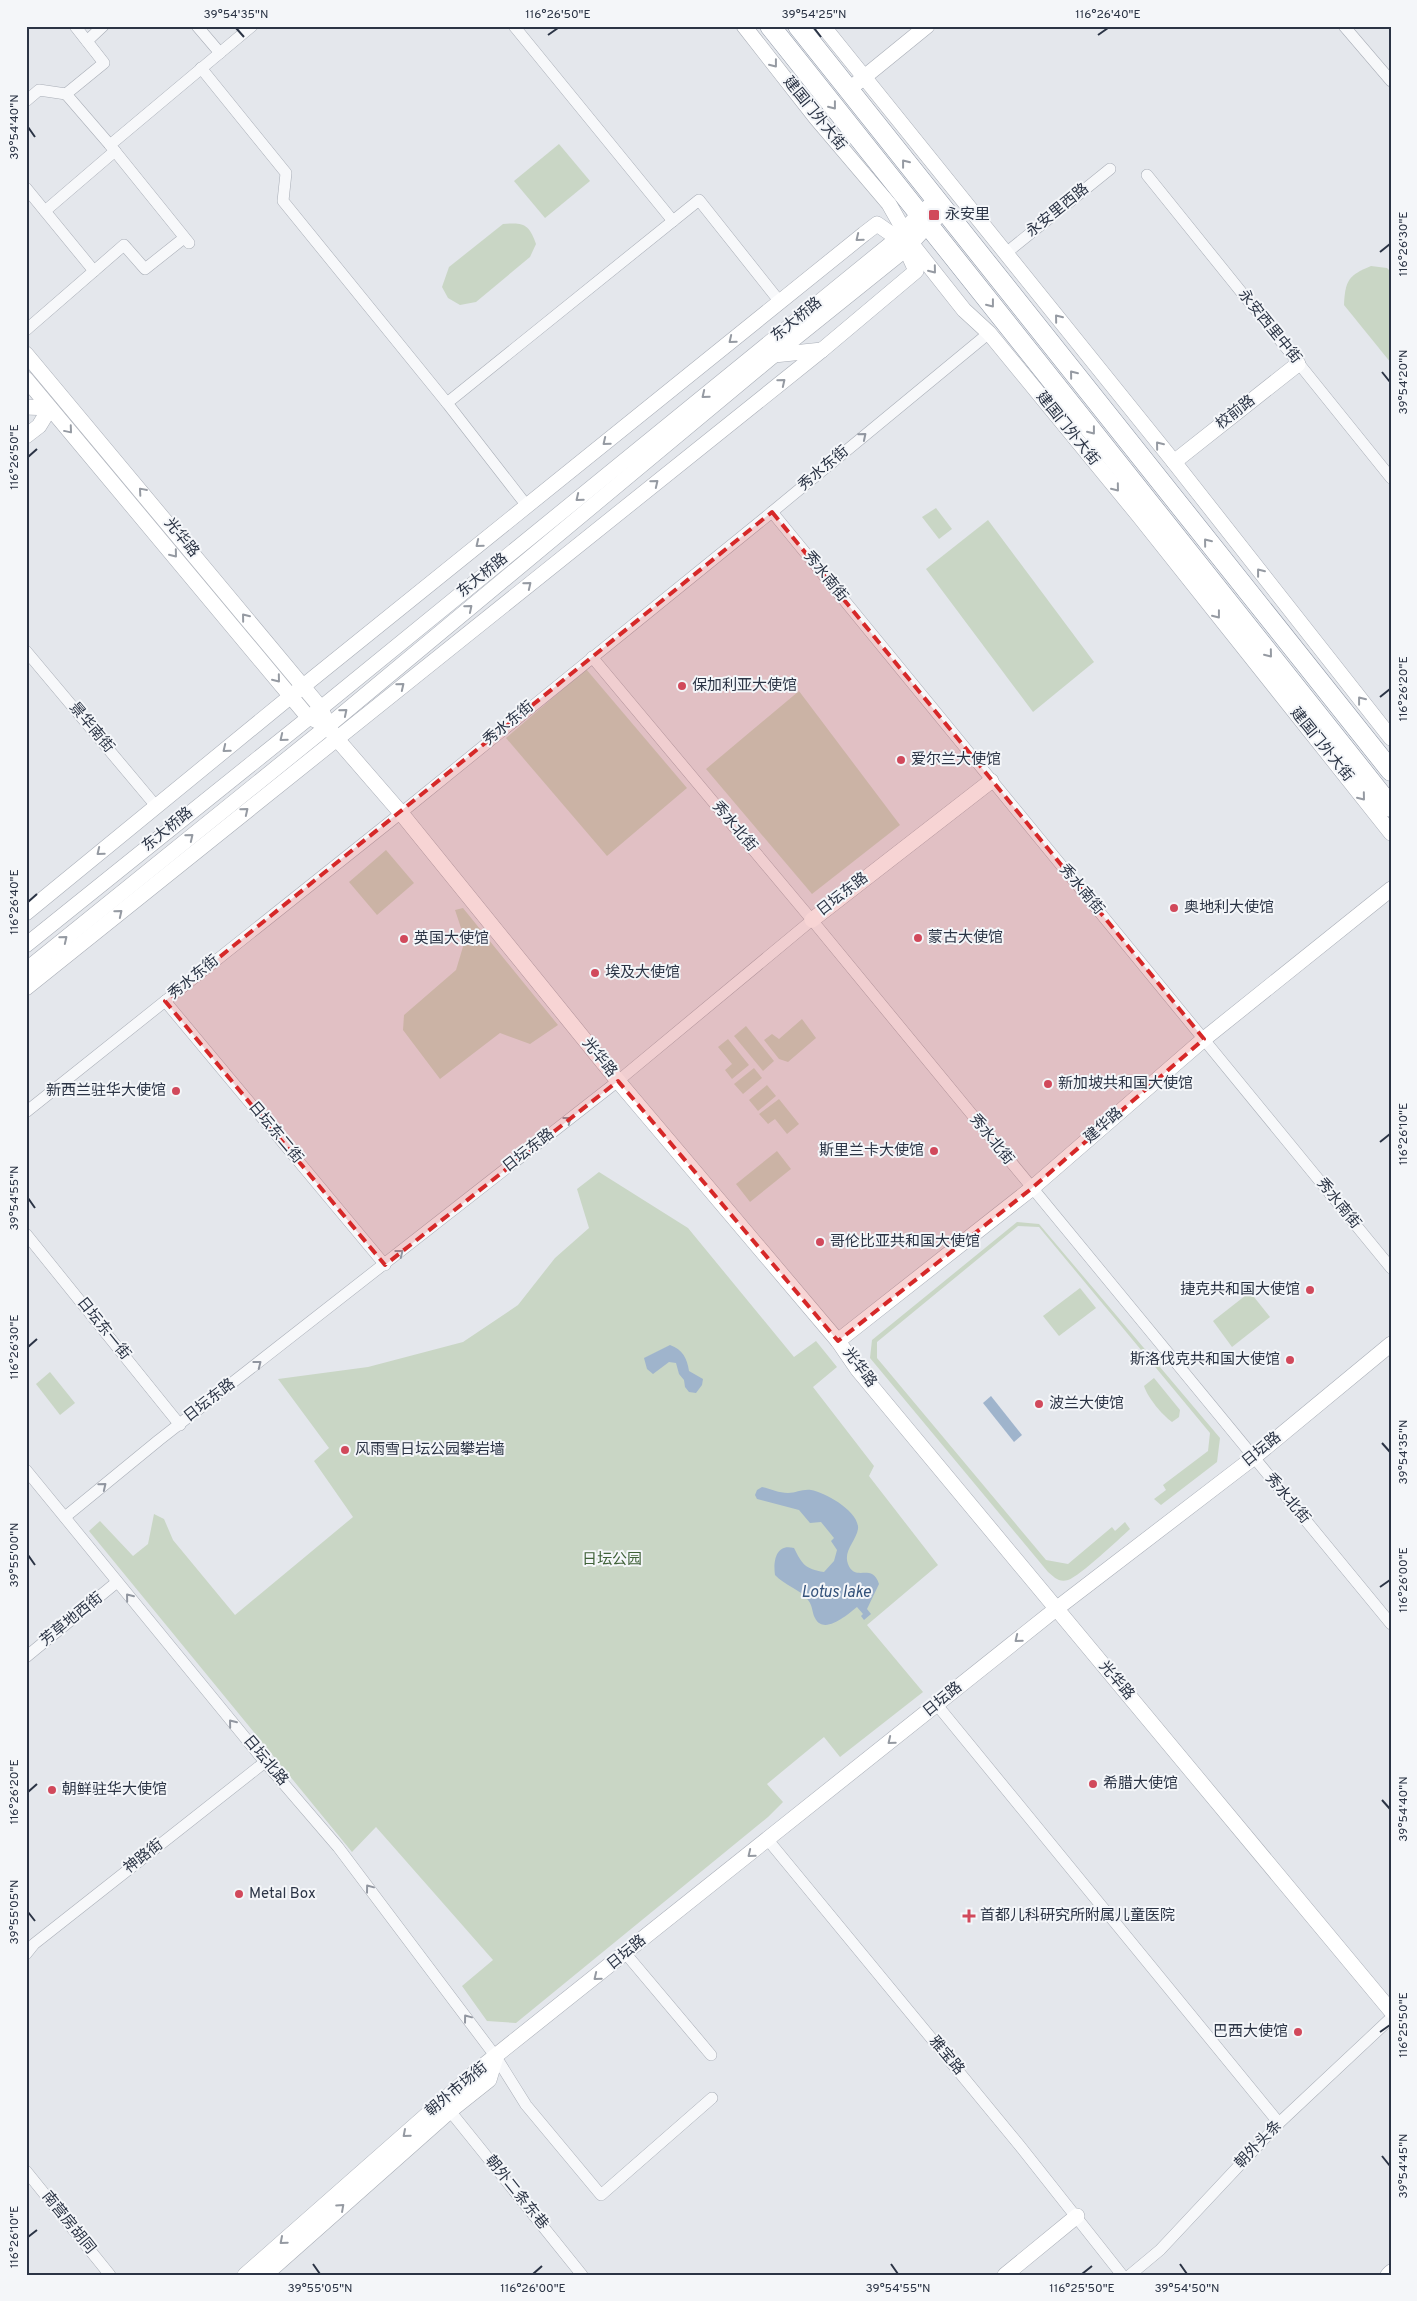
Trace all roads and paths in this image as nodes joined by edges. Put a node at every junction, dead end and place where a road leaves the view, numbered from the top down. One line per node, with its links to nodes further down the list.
1 (75, 26): 12 (street)
2 (104, 26): 12 (street)
3 (197, 26): 13 (street)
4 (252, 26): 13 (street)
5 (514, 26): 27 (street)
6 (744, 26): 28 (street, 建国门外大街, one-way to 28)
7 (770, 26): 26 (highway, 建国门外大街, one-way to 26)
8 (798, 26): 17 (highway)
9 (823, 26): 15 (street)
10 (927, 26): 15 (street)
11 (1344, 26): 16 (street)
12 (87, 41): 18 (street)
13 (220, 53): 14 (street)
14 (202, 68): 20 (street); 39 (street)
15 (863, 77): 17 (street); 29 (street)
16 (1391, 81)
17 (848, 90): 24 (highway, one-way to 17)
18 (66, 94): 19 (street); 20 (street)
19 (26, 101)
20 (112, 148): 25 (street); 30 (street)
21 (1110, 169): 29 (street, 永安里西路)
22 (1148, 176): 37 (street, 永安西里中街)
23 (26, 188): 25 (street)
24 (940, 207): 26 (street, 东大桥路); 57 (highway, one-way to 24)
25 (45, 211): 30 (street)
26 (924, 220): 28 (street, 东大桥路); 48 (highway, 建国门外大街, one-way to 48)
27 (673, 222): 31 (street); 39 (street)
28 (905, 240): 31 (street, one-way to 31); 33 (street, 建国门外大街, one-way to 33); 34 (street); 36 (street, 东大桥路); 53 (street, 东大桥路, one-way to 53)
29 (1006, 253): 43 (street, one-way to 29)
30 (94, 271): 32 (street)
31 (780, 302): 45 (street, one-way to 45)
32 (26, 330)
33 (989, 332): 46 (street, 秀水东街, one-way to 33); 47 (street, 建国门外大街, one-way to 47)
34 (822, 350): 36 (street); 55 (street, one-way to 34)
35 (26, 354): 51 (street, 光华路, one-way to 35)
36 (774, 355): 55 (street, 东大桥路, one-way to 36)
37 (1298, 364): 43 (street, 校前路); 44 (street, 永安西里中街)
38 (26, 379): 41 (street, 光华路)
39 (447, 403): 45 (street)
40 (26, 407): 41 (street)
41 (50, 408): 42 (street); 52 (street, 光华路, one-way to 52)
42 (26, 436)
43 (1174, 462): 56 (street, one-way to 43)
44 (1391, 478)
45 (527, 506): 51 (street, one-way to 51)
46 (772, 512): 50 (street, 秀水东街); 58 (street, 秀水南街)
47 (1139, 516): 48 (street); 62 (street, 建国门外大街, one-way to 62)
48 (1186, 549): 60 (highway, 建国门外大街, one-way to 60)
49 (26, 651): 59 (street, 景华南街)
50 (592, 657): 61 (street, 秀水东街); 65 (street, 秀水北街)
51 (303, 687): 52 (street); 53 (street, 光华路)
52 (291, 696): 54 (street, 光华路); 59 (street, one-way to 59)
53 (321, 708): 54 (street, 东大桥路); 55 (street, 光华路)
54 (308, 717): 55 (street, 光华路); 66 (street, 东大桥路, one-way to 66)
55 (332, 732): 61 (street, 光华路); 67 (street, 东大桥路, one-way to 55); 68 (street, one-way to 55)
56 (1391, 738)
57 (1391, 771)
58 (991, 781): 65 (street, 日坛东路); 70 (street, 秀水南街)
59 (156, 806): 64 (street, one-way to 64)
60 (1391, 807)
61 (401, 813): 69 (street, 秀水东街); 71 (street, 光华路)
62 (1391, 833)
63 (1391, 889): 70 (street, 建华路)
64 (26, 913)
65 (812, 920): 71 (street, 日坛东路); 73 (street, 秀水北街)
66 (26, 945)
67 (26, 970)
68 (26, 988)
69 (165, 1001): 72 (street, 秀水东街); 75 (street, 日坛东二街)
70 (1204, 1039): 73 (street, 建华路); 76 (street, 秀水南街)
71 (618, 1081): 75 (street, 日坛东路, one-way to 71); 77 (street, 光华路)
72 (26, 1112)
73 (1031, 1189): 77 (street, 建华路); 80 (street, 秀水北街)
74 (26, 1234): 79 (street, 日坛东一街)
75 (385, 1265): 79 (street, 日坛东路, one-way to 75)
76 (1391, 1268)
77 (838, 1341): 84 (street, 光华路)
78 (1391, 1344): 80 (street, 日坛路)
79 (180, 1424): 82 (street, 日坛东路, one-way to 79)
80 (1253, 1458): 84 (street, 日坛路); 85 (street, 秀水北街)
81 (26, 1470): 82 (street, 日坛北路)
82 (65, 1517): 83 (street, 日坛北路)
83 (117, 1582): 86 (street, 芳草地西街); 88 (street, 日坛北路, one-way to 83)
84 (1056, 1609): 87 (street, 日坛路, one-way to 87); 92 (street, 光华路)
85 (1391, 1624)
86 (26, 1657)
87 (937, 1705): 89 (street, 日坛路, one-way to 89); 98 (street)
88 (265, 1762): 90 (street, 神路街); 95 (street, 日坛北路, one-way to 88)
89 (768, 1840): 91 (street, 日坛路, one-way to 91); 101 (street, 雅宝路)
90 (26, 1954)
91 (626, 1954): 94 (street); 95 (street, 日坛路, one-way to 95)
92 (1391, 2011)
93 (1391, 2018): 98 (street, 朝外头条)
94 (711, 2055)
95 (496, 2057): 96 (street, 日坛北路); 97 (street, 朝外市场街); 103 (street, 朝外市场街, one-way to 103)
96 (712, 2098)
97 (450, 2111): 104 (street, 朝外市场街, one-way to 97); 105 (street, 朝外二条东巷)
98 (1279, 2124): 108 (street, 朝外头条)
99 (26, 2171): 100 (street, 南营房胡同)
100 (30, 2184): 102 (street, 南营房胡同)
101 (1077, 2216): 106 (street); 107 (street, 雅宝路)
102 (110, 2275)
103 (245, 2275)
104 (266, 2275)
105 (582, 2275)
106 (1006, 2275)
107 (1122, 2275)
108 (1130, 2275)

